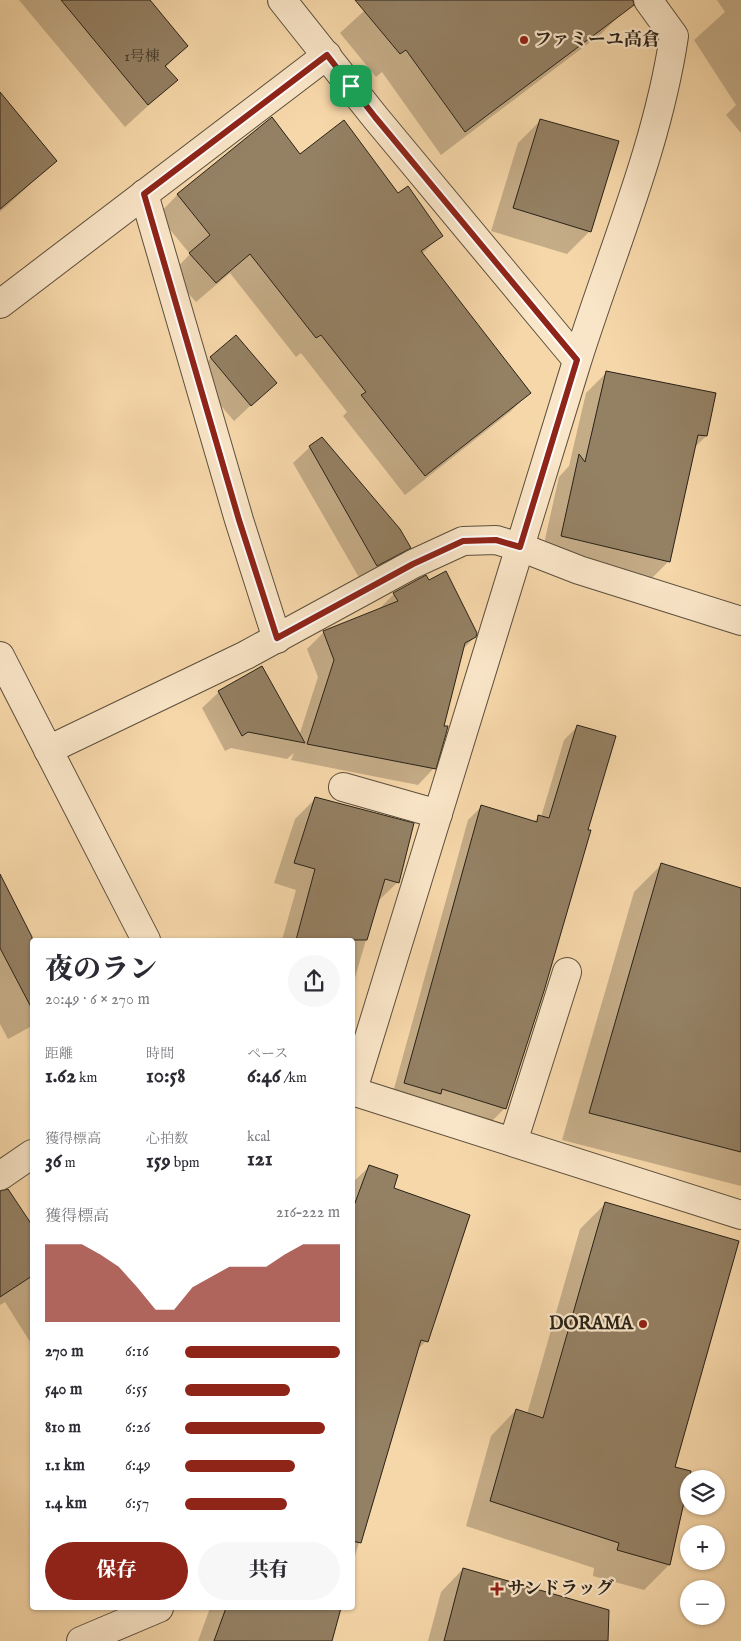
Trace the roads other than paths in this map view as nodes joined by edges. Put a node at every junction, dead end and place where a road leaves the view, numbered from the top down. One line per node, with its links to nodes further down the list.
1 (282, 0): 3 (street)
2 (648, 0): 6 (street)
3 (327, 55): 4 (street); 6 (street)
4 (144, 194): 5 (street); 9 (street)
5 (0, 304)
6 (577, 360): 7 (street)
7 (520, 547): 8 (street); 9 (street); 13 (street)
8 (741, 621)
9 (277, 638): 11 (street)
10 (0, 656): 11 (street)
11 (48, 750): 14 (street)
12 (343, 787): 13 (street)
13 (438, 814): 16 (street)
14 (145, 938)
15 (567, 972): 18 (street)
16 (355, 1085)
17 (355, 1093): 18 (street)
18 (513, 1142): 21 (street)
19 (30, 1155): 20 (street)
20 (0, 1176)
21 (741, 1215)
22 (154, 1610): 23 (street)
23 (81, 1641)

